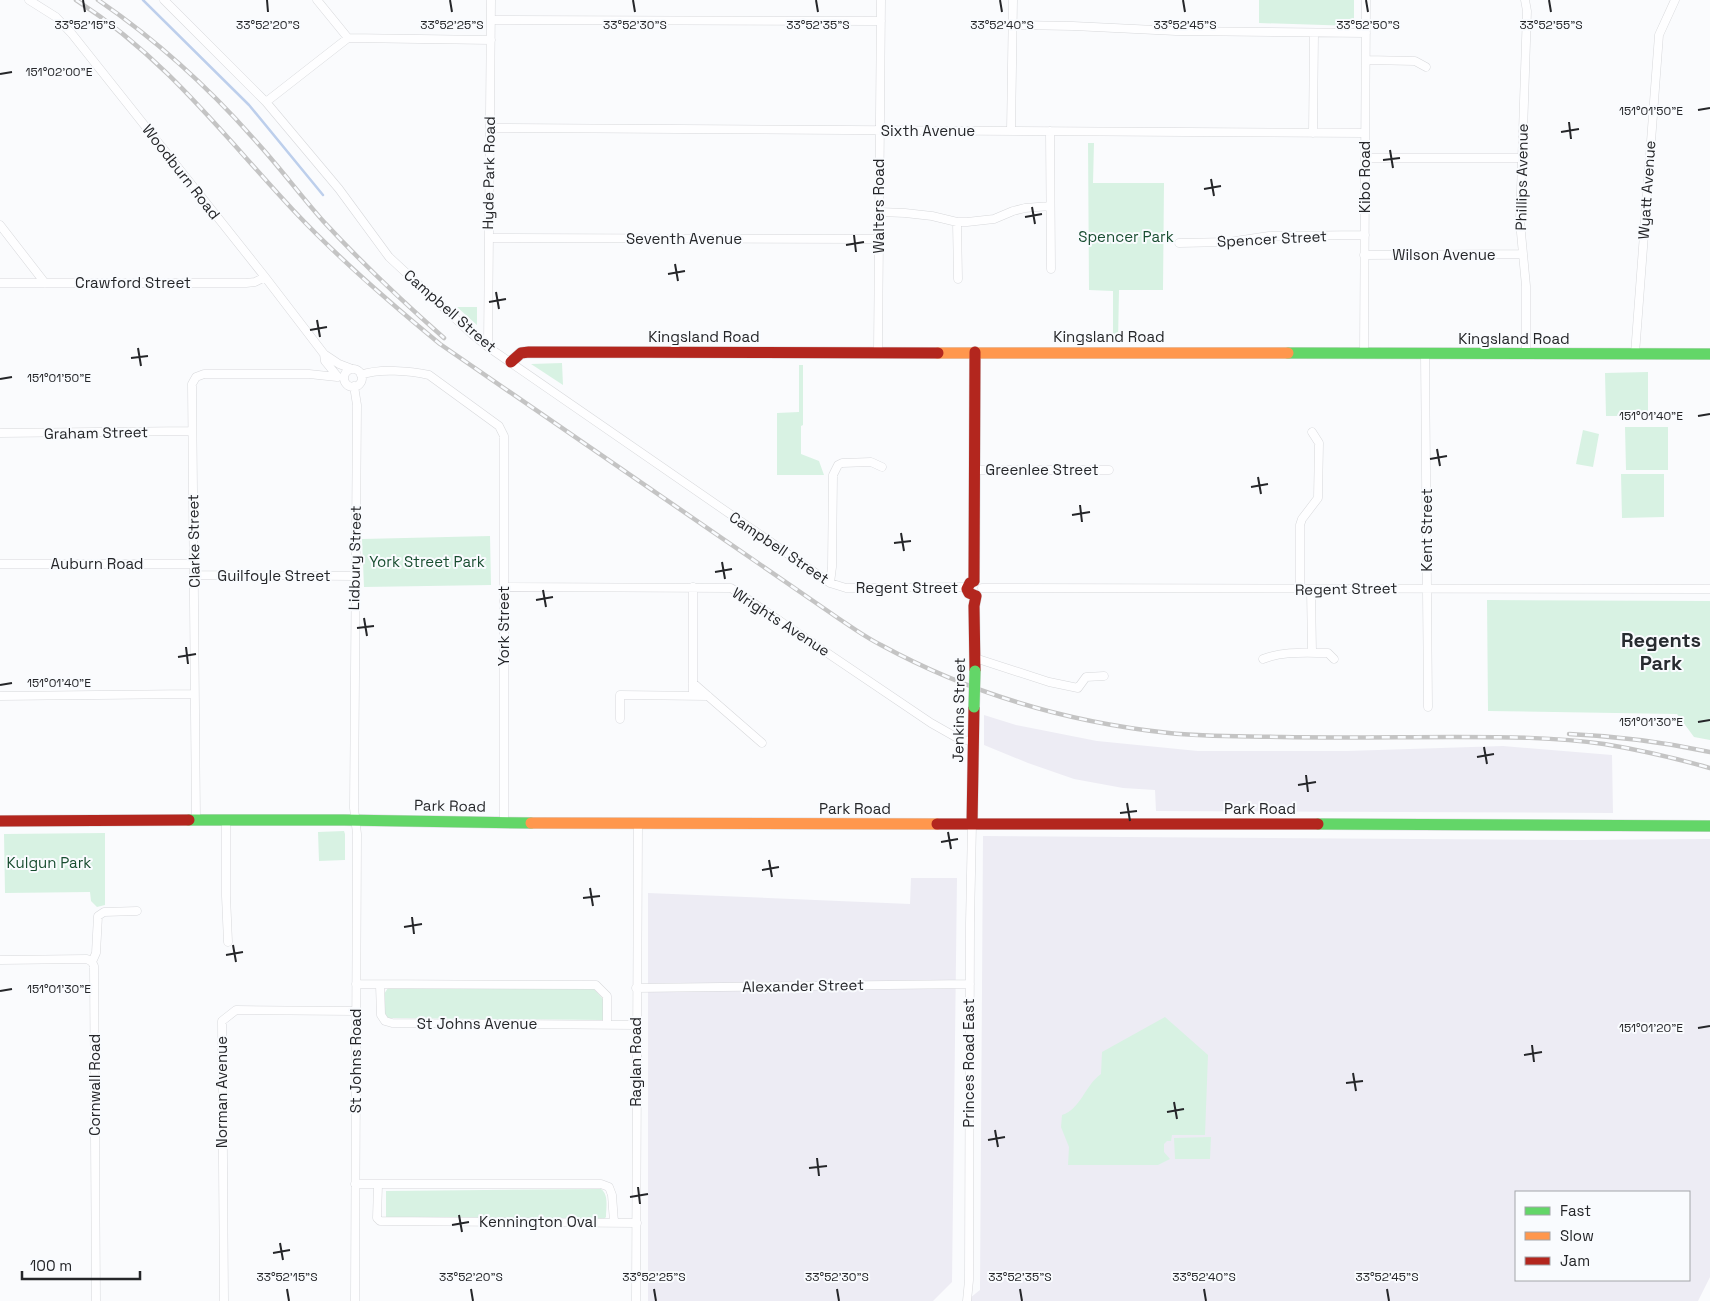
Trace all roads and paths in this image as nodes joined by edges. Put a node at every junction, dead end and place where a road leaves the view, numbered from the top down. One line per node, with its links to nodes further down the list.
1 (29, 0): 39 (street, Woodburn Road)
2 (164, 0): 19 (street, Campbell Street)
3 (317, 0): 15 (street)
4 (491, 0): 10 (street, Hyde Park Road)
5 (881, 0): 11 (street, Walters Road)
6 (1013, 0): 12 (street)
7 (1366, 0): 14 (street, Kibo Road)
8 (1525, 0): 27 (street, Phillips Avenue)
9 (1675, 0): 49 (street, Wyatt Avenue)
10 (491, 20): 11 (street); 16 (street, Hyde Park Road)
11 (881, 21): 21 (street, Walters Road)
12 (1013, 25): 13 (street); 22 (street)
13 (1314, 32): 14 (street); 24 (street)
14 (1366, 33): 17 (street, Kibo Road)
15 (348, 38): 16 (street); 19 (street)
16 (491, 40): 20 (street, Hyde Park Road)
17 (1366, 60): 18 (street); 25 (street, Kibo Road)
18 (1426, 67)
19 (266, 102): 43 (street, Campbell Street)
20 (490, 128): 21 (street, Sixth Avenue); 33 (street, Hyde Park Road)
21 (880, 130): 22 (street, Sixth Avenue); 29 (street, Walters Road)
22 (1011, 131): 23 (street, Sixth Avenue)
23 (1050, 131): 24 (street, Sixth Avenue); 28 (street)
24 (1313, 133): 25 (street, Sixth Avenue)
25 (1365, 134): 26 (street, Kibo Road)
26 (1365, 158): 27 (street); 32 (street, Kibo Road)
27 (1522, 158): 36 (street, Phillips Avenue)
28 (1050, 206): 30 (street); 38 (street)
29 (880, 212): 30 (street); 34 (street, Walters Road)
30 (957, 222): 40 (street)
31 (0, 225): 42 (street)
32 (1365, 235): 35 (street, Spencer Street); 37 (street, Kibo Road)
33 (489, 238): 34 (street, Seventh Avenue); 43 (street, Hyde Park Road)
34 (879, 239): 44 (street, Walters Road)
35 (1179, 243)
36 (1523, 254): 37 (street, Wilson Avenue); 46 (street, Phillips Avenue)
37 (1364, 255): 47 (street, Kibo Road)
38 (1051, 269)
39 (265, 277): 42 (street, Crawford Street); 51 (street, Woodburn Road)
40 (958, 279)
41 (0, 283): 42 (street, Crawford Street)
42 (45, 283)
43 (488, 347): 52 (street, Campbell Street)
44 (878, 352): 45 (main road, Kingsland Road); 52 (main road, Kingsland Road)
45 (975, 352): 47 (main road, Kingsland Road); 62 (main road, Jenkins Street)
46 (1526, 353): 48 (main road, Kingsland Road); 49 (main road, Kingsland Road)
47 (1364, 354): 48 (main road, Kingsland Road)
48 (1425, 354): 73 (street, Kent Street)
49 (1635, 354): 50 (main road, Kingsland Road)
50 (1710, 354)
51 (324, 358): 53 (street, Woodburn Road); 54 (street); 56 (street, Woodburn Road)
52 (511, 362): 68 (street, Campbell Street)
53 (352, 369): 55 (street); 56 (street)
54 (309, 374): 56 (street, Clarke Street); 58 (street, Clarke Street)
55 (361, 375): 57 (street); 69 (street, York Street)
56 (340, 377): 57 (street)
57 (354, 386): 67 (street, Lidbury Street)
58 (192, 431): 60 (street, Graham Street); 65 (street, Clarke Street)
59 (1312, 432): 76 (street)
60 (0, 433)
61 (882, 467): 68 (street)
62 (975, 470): 63 (street, Greenlee Street); 72 (main road, Jenkins Street)
63 (1109, 470)
64 (0, 564): 65 (street, Auburn Road)
65 (194, 564): 66 (street, Clarke Street)
66 (194, 575): 67 (street, Guilfoyle Street); 83 (street, Clarke Street)
67 (355, 576): 93 (street, Lidbury Street)
68 (830, 583): 71 (street, Campbell Street)
69 (504, 587): 70 (street, Wrights Avenue); 95 (street, York Street)
70 (692, 587): 82 (street); 89 (street, Wrights Avenue)
71 (846, 588): 72 (street, Regent Street)
72 (975, 588): 76 (street, Regent Street); 78 (main road, Jenkins Street)
73 (1427, 588): 74 (street, Regent Street); 75 (street, Regent Street); 87 (street, Kent Street)
74 (1311, 589): 76 (street, Regent Street); 77 (street)
75 (1710, 589)
76 (1300, 590)
77 (1312, 653): 79 (street); 80 (street)
78 (975, 658): 81 (street); 89 (main road, Jenkins Street, bridge)
79 (1263, 659)
80 (1334, 659)
81 (1104, 676)
82 (693, 683): 84 (street); 86 (street)
83 (194, 694): 85 (street); 91 (street, Clarke Street)
84 (693, 695): 86 (street); 88 (street)
85 (0, 696)
86 (708, 696): 90 (street)
87 (1428, 706)
88 (620, 719)
89 (974, 741): 97 (main road, Jenkins Street)
90 (762, 743)
91 (196, 820): 92 (main road, Park Road); 94 (main road, Park Road)
92 (226, 820): 93 (main road, Park Road); 100 (street)
93 (355, 820): 95 (main road, Park Road); 103 (street, St Johns Road)
94 (0, 821)
95 (504, 822): 96 (main road, Park Road)
96 (638, 824): 97 (main road, Park Road); 106 (street, Raglan Road)
97 (972, 824): 98 (main road, Park Road); 104 (street, Princes Road East)
98 (1710, 826)
99 (137, 911): 102 (street, Cornwall Road)
100 (228, 942)
101 (0, 960): 102 (street)
102 (92, 962): 114 (street, Cornwall Road)
103 (356, 984): 105 (street); 107 (street, St Johns Road)
104 (970, 984): 106 (street, Alexander Street); 118 (street, Princes Road East)
105 (380, 985): 108 (street, St Johns Avenue); 108 (street)
106 (636, 988): 109 (street, Raglan Road)
107 (356, 1011): 110 (street, St Johns Road); 115 (street, Norman Avenue)
108 (607, 1025): 109 (street, St Johns Avenue)
109 (636, 1025): 113 (street, Raglan Road)
110 (355, 1184): 111 (street, Kennington Oval); 116 (street, St Johns Road)
111 (378, 1185): 112 (street, Kennington Oval); 112 (street, Kennington Oval)
112 (614, 1222): 113 (street, Kennington Oval)
113 (637, 1223): 117 (street, Raglan Road)
114 (96, 1301)
115 (224, 1301)
116 (355, 1301)
117 (636, 1301)
118 (967, 1301)

